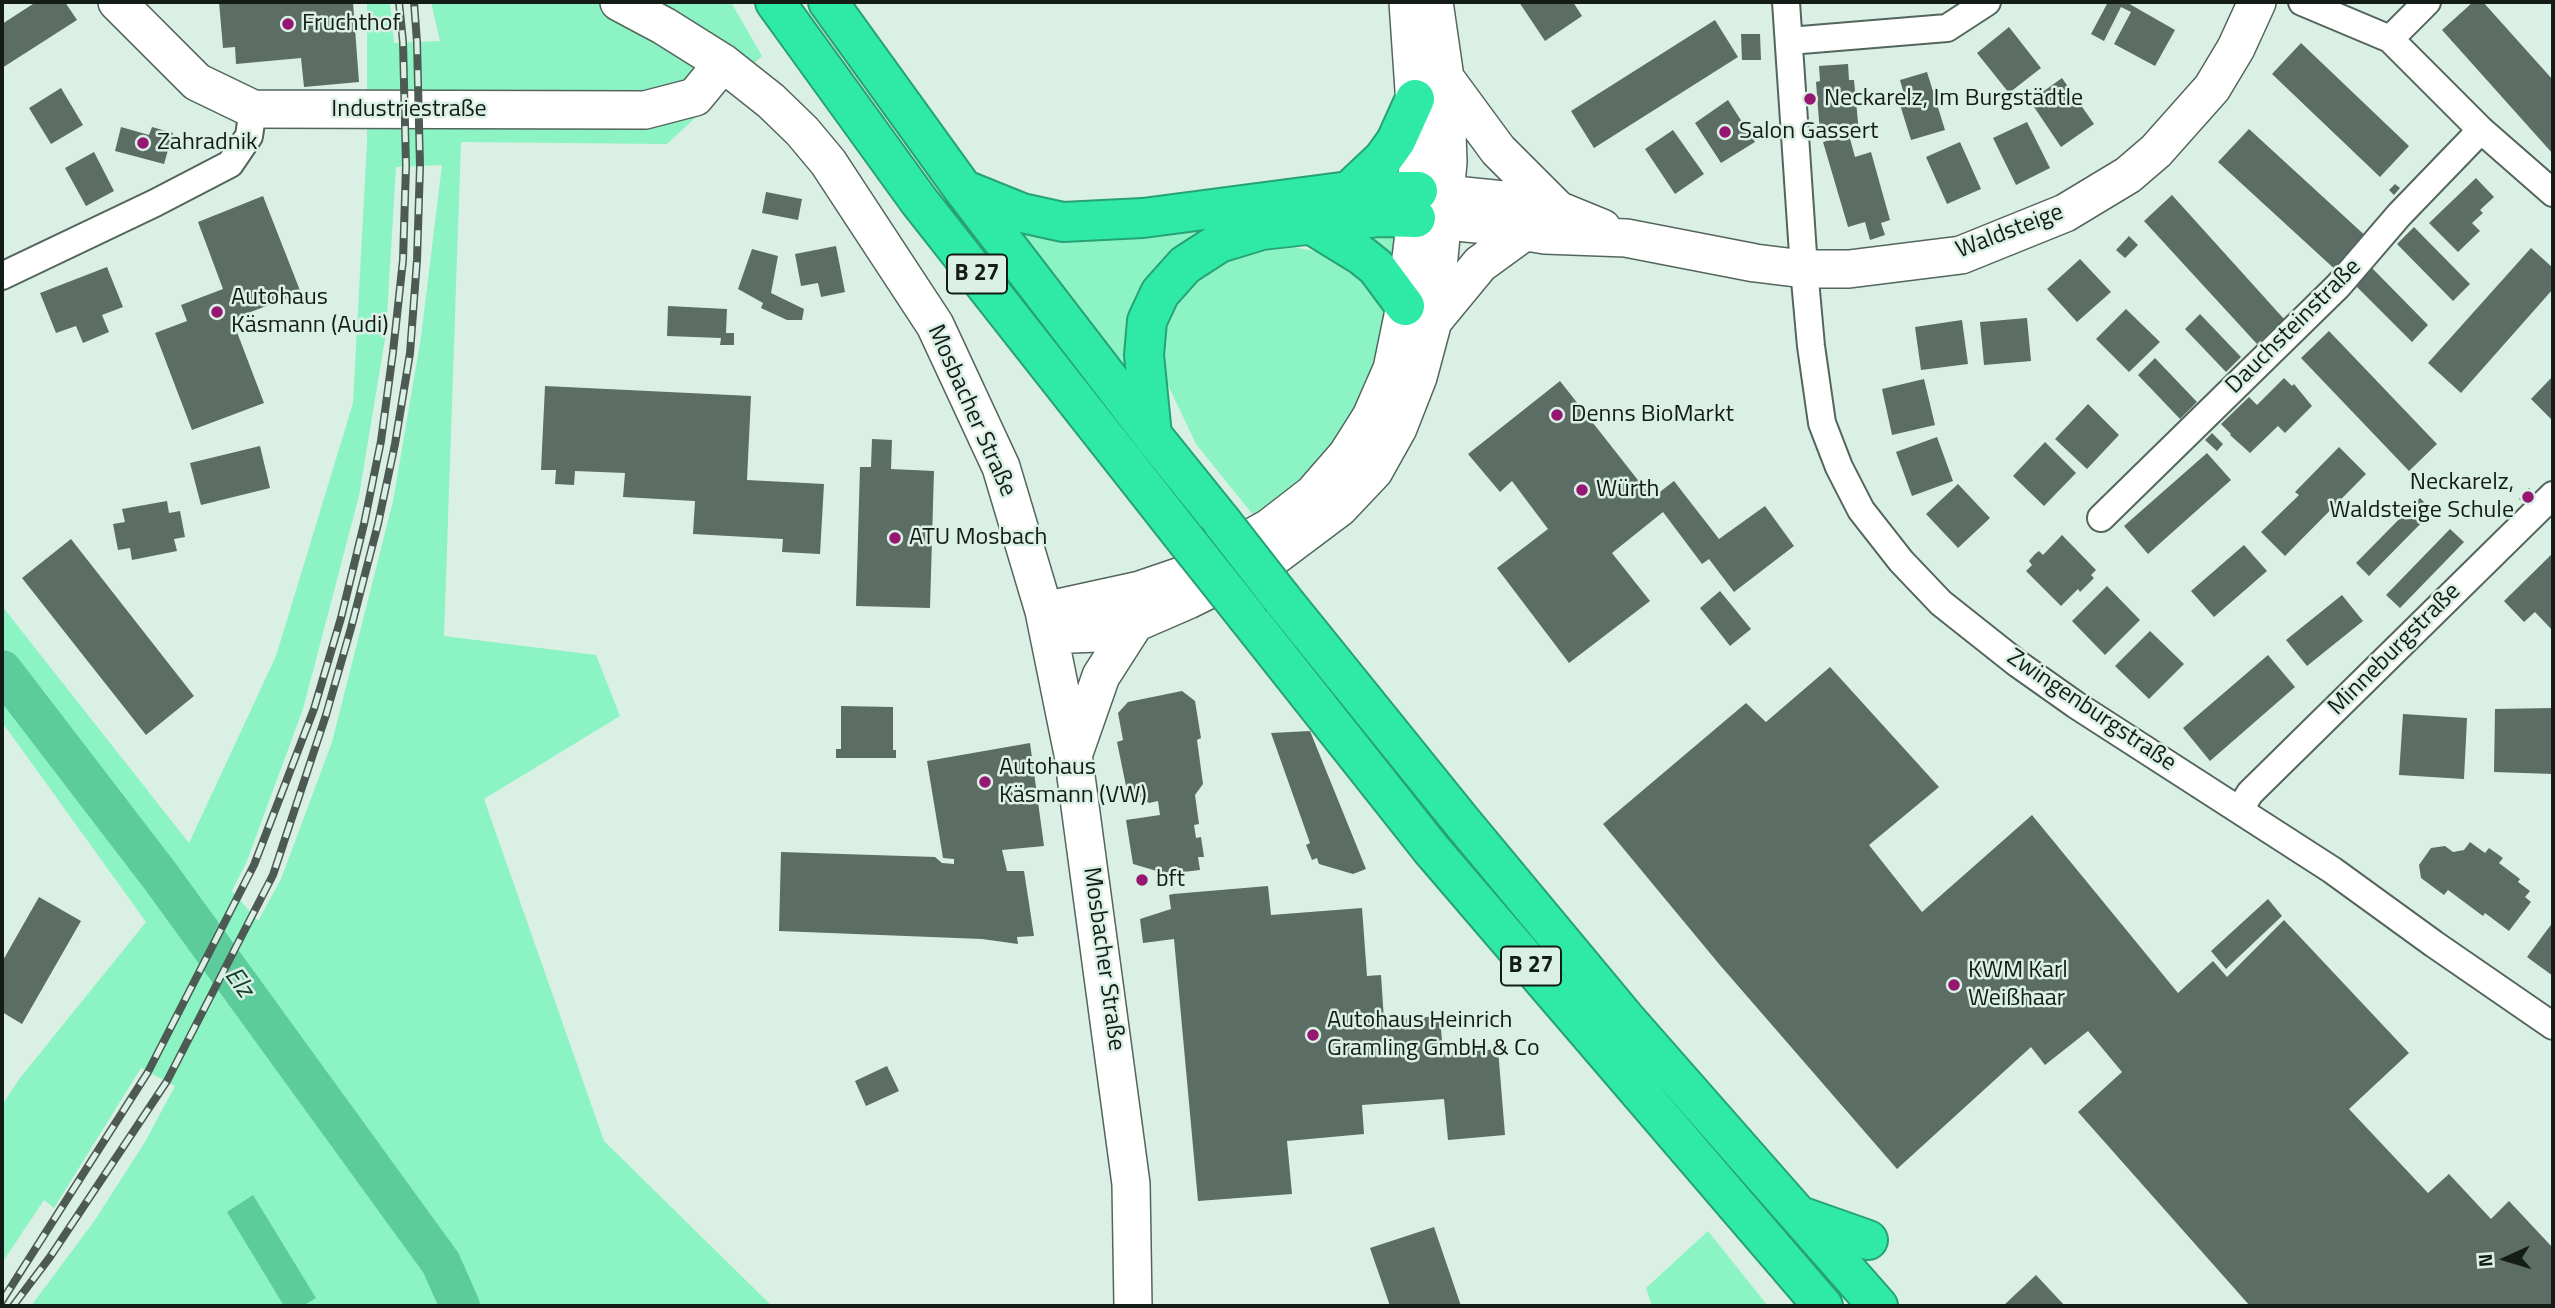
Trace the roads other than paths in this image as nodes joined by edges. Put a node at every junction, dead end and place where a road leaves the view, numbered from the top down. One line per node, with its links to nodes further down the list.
1 (117, 2): 16 (street, Industriestraße)
2 (775, 2): 41 (highway, B 27, bridge)
3 (828, 2): 18 (highway, B 27)
4 (1408, 2): 15 (street)
5 (1434, 2): 15 (street)
6 (1786, 2): 13 (street, Zwingenburgstraße)
7 (1987, 2): 13 (street)
8 (2257, 2): 26 (street, Waldsteige)
9 (2302, 2): 12 (street)
10 (2427, 2): 12 (street)
11 (626, 6): 14 (street, Mosbacher Straße)
12 (2390, 39): 17 (street)
13 (1789, 41): 26 (street, Zwingenburgstraße)
14 (723, 63): 16 (street, Industriestraße); 32 (street, Mosbacher Straße / B 27)
15 (1430, 89): 19 (highway); 21 (street); 22 (street)
16 (253, 109): 27 (street)
17 (2481, 130): 20 (street); 31 (street, Dauchsteinstraße)
18 (963, 189): 19 (highway); 29 (highway, B 27)
19 (1349, 191): 21 (highway)
20 (2553, 193)
21 (1431, 206): 22 (street, Waldsteige); 23 (highway); 24 (street, Waldsteige); 28 (street)
22 (1558, 210): 25 (street, Waldsteige)
23 (1309, 223): 28 (highway); 29 (highway)
24 (1524, 232): 25 (street, Waldsteige); 28 (street)
25 (1626, 238): 26 (street, Waldsteige)
26 (1804, 269): 36 (street, Zwingenburgstraße)
27 (2, 276)
28 (1419, 314): 33 (street)
29 (1152, 435): 38 (highway, B 27, bridge)
30 (2553, 495): 36 (street, Minneburgstraße)
31 (2101, 518)
32 (1034, 570): 33 (street); 34 (street, Mosbacher Straße / B 27)
33 (1122, 610): 34 (street); 35 (street)
34 (1047, 623): 35 (street, Mosbacher Straße)
35 (1073, 754): 40 (street, Mosbacher Straße)
36 (2240, 809): 37 (street, Zwingenburgstraße)
37 (2553, 1026)
38 (1795, 1214): 39 (highway); 42 (highway, B 27)
39 (1868, 1240)
40 (1133, 1306)
41 (1823, 1306)
42 (1878, 1306)

